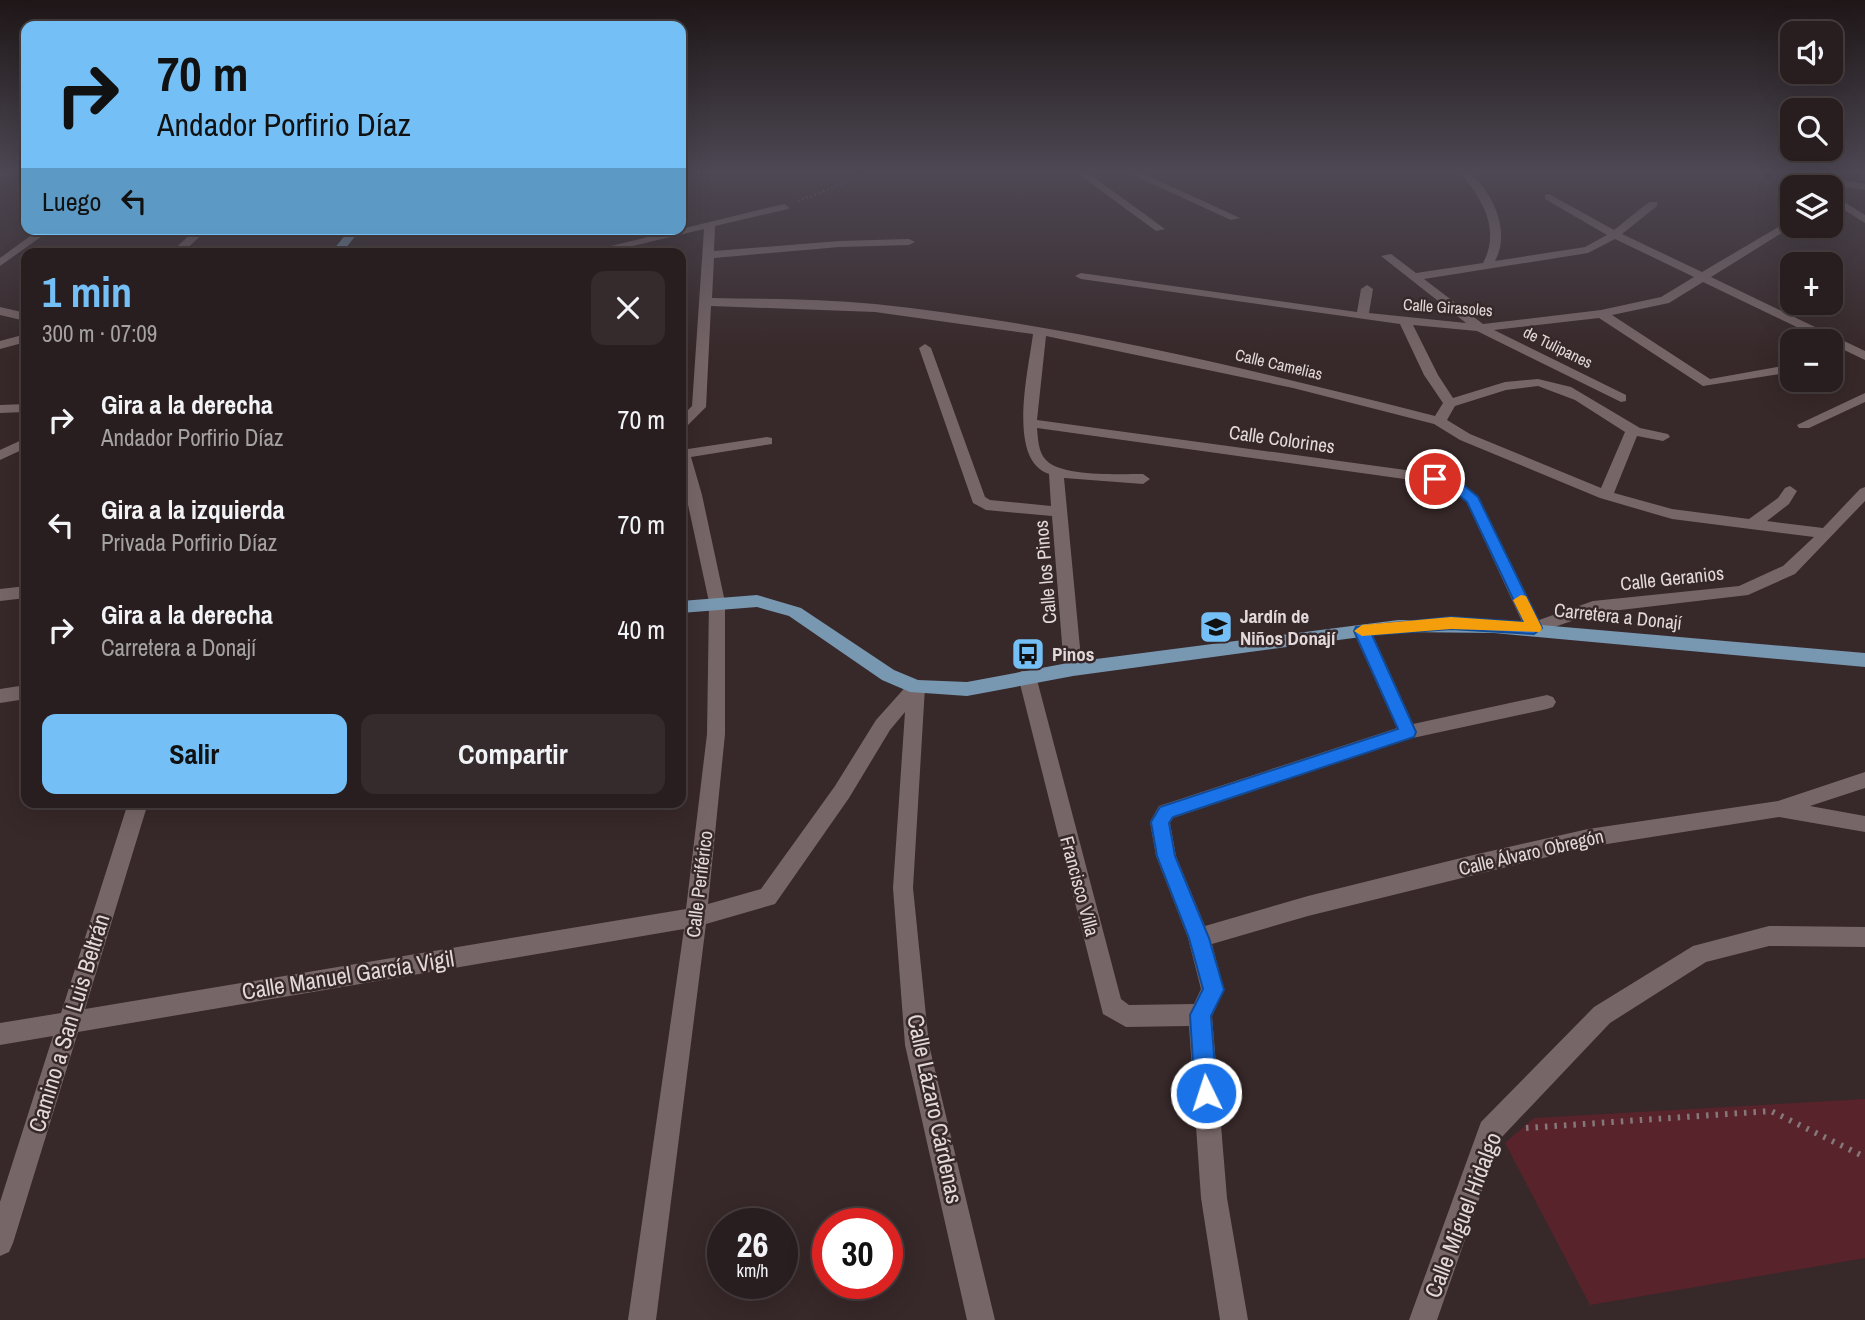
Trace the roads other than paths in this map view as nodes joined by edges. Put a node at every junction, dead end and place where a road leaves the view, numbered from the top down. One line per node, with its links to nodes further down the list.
1 (39, 235): 13 (street)
2 (196, 235): 9 (street)
3 (666, 235): 10 (street)
4 (709, 235): 11 (street)
5 (1493, 235): 14 (street)
6 (1615, 235): 14 (street); 17 (street)
7 (1770, 235): 17 (street, Calle Girasoles)
8 (909, 242): 11 (street)
9 (181, 248)
10 (609, 248)
11 (708, 255): 19 (street)
12 (1387, 256): 16 (street, de Tulipanes)
13 (0, 263)
14 (1486, 267): 16 (street)
15 (1081, 276): 23 (street, Calle Girasoles)
16 (1412, 277): 25 (street, de Tulipanes)
17 (1706, 277): 21 (street, Calle Girasoles); 30 (street)
18 (1367, 289): 23 (street)
19 (705, 302): 26 (street, Calle Camelias); 37 (street)
20 (0, 311): 22 (street)
21 (1601, 314): 25 (street, Calle Girasoles); 31 (street)
22 (21, 316)
23 (1362, 316): 24 (street, Calle Girasoles)
24 (1405, 321): 25 (street, Calle Girasoles); 34 (street)
25 (1480, 328): 33 (street, de Tulipanes)
26 (1040, 331): 38 (street, Calle Camelias); 39 (street)
27 (21, 339): 28 (street)
28 (0, 345)
29 (925, 348): 53 (street)
30 (1865, 355)
31 (1780, 371)
32 (1865, 397): 40 (street)
33 (1621, 398)
34 (1450, 403): 38 (street); 41 (street)
35 (21, 408): 36 (street)
36 (0, 409)
37 (686, 419)
38 (1440, 421): 51 (street, Calle Camelias)
39 (1031, 423): 47 (street); 60 (street, Calle Colorines)
40 (1804, 425)
41 (1633, 430): 42 (street); 51 (street)
42 (1663, 437)
43 (767, 441): 45 (street)
44 (21, 445): 46 (street)
45 (686, 451)
46 (0, 456)
47 (1056, 472): 48 (street); 53 (street, Calle los Pinos)
48 (1143, 479)
49 (1790, 491): 54 (street)
50 (1865, 492): 55 (street, Calle Geranios)
51 (1605, 495): 54 (street, Calle Camelias)
52 (688, 496): 58 (street, Calle Periférico)
53 (1060, 512): 63 (street, Calle los Pinos)
54 (1751, 525): 55 (street, Calle Camelias)
55 (1827, 534): 60 (street, Calle Geranios)
56 (21, 593): 57 (street)
57 (0, 595)
58 (717, 602): 59 (main road, Carretera a Donají); 65 (main road, Carretera a Donají); 74 (street, Calle Periférico)
59 (686, 606)
60 (1534, 628): 61 (main road, Carretera a Donají); 62 (main road, Carretera a Donají)
61 (1362, 631): 63 (main road, Carretera a Donají); 69 (street)
62 (1865, 660)
63 (1073, 669): 64 (main road, Carretera a Donají)
64 (1027, 676): 65 (main road, Carretera a Donají); 77 (street, Francisco Villa)
65 (916, 687): 74 (street, Calle Manuel García Vigil); 82 (street, Calle Lázaro Cárdenas)
66 (21, 693): 67 (street)
67 (0, 696)
68 (1547, 702): 69 (street)
69 (1408, 732): 76 (street)
70 (1865, 780): 72 (street, Calle Álvaro Obregón)
71 (136, 808): 78 (street, Camino a San Luis Beltrán)
72 (1778, 809): 73 (street); 76 (street, Calle Álvaro Obregón)
73 (1865, 824)
74 (696, 917): 78 (street, Calle Manuel García Vigil); 81 (street, Calle Periférico)
75 (1865, 937): 84 (street, Calle Miguel Hidalgo)
76 (1199, 938): 77 (street)
77 (1200, 1015): 83 (street)
78 (71, 1021): 79 (street, Calle Manuel García Vigil); 80 (street, Camino a San Luis Beltrán)
79 (0, 1034)
80 (0, 1243)
81 (642, 1320)
82 (981, 1320)
83 (1234, 1320)
84 (1423, 1320)

